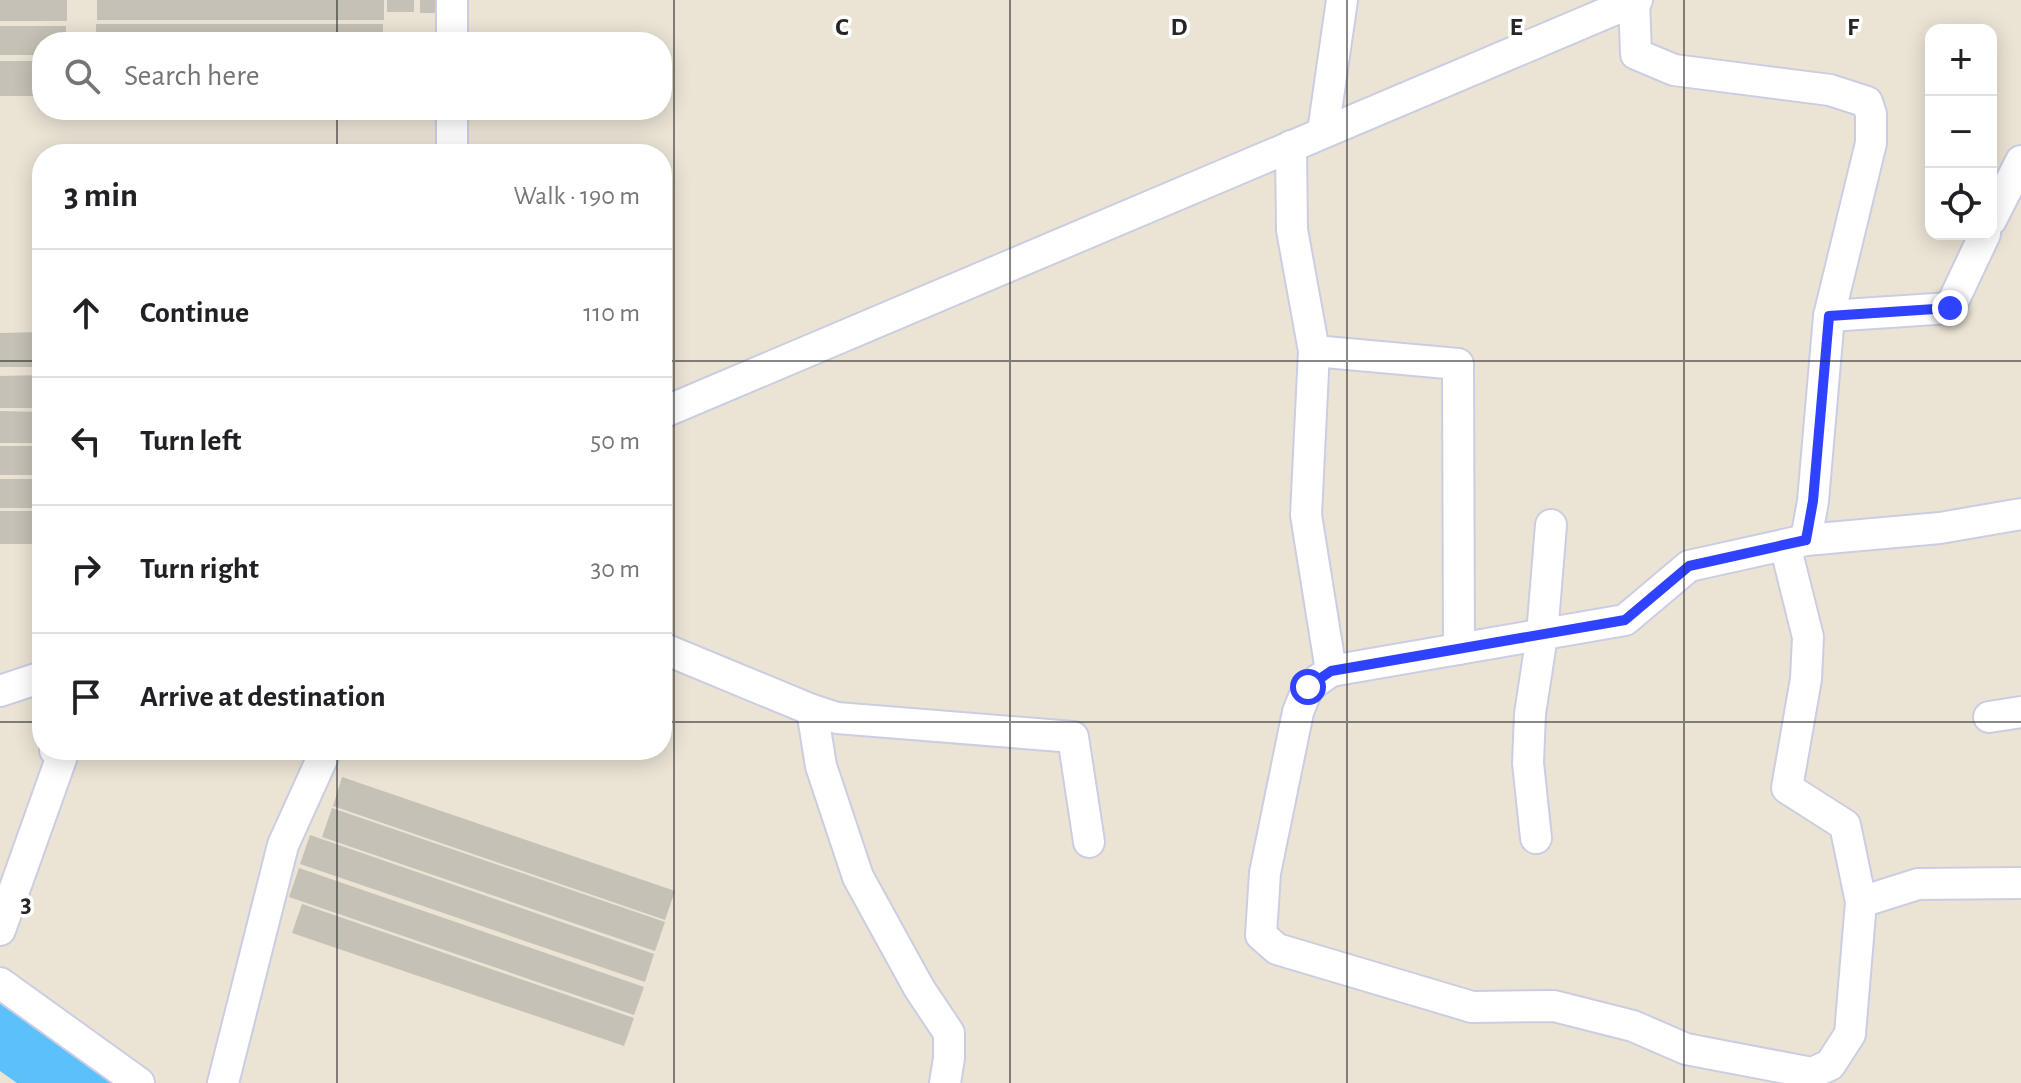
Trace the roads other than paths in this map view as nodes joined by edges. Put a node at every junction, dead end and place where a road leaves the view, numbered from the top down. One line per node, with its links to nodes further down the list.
1 (452, 0): 4 (street)
2 (1342, 0): 6 (street)
3 (1635, 0): 6 (street); 12 (street)
4 (452, 32)
5 (452, 120): 7 (street)
6 (1323, 132): 8 (street)
7 (452, 144)
8 (1291, 146): 13 (street); 14 (street)
9 (2021, 161): 10 (street)
10 (1997, 208)
11 (1982, 240): 12 (street)
12 (1829, 316): 17 (street)
13 (1314, 351): 19 (street); 21 (street)
14 (672, 409)
15 (2021, 514): 17 (street)
16 (1551, 525): 18 (street)
17 (1796, 542): 18 (street); 32 (street)
18 (1542, 635): 19 (street); 29 (street)
19 (1459, 649): 21 (street)
20 (672, 652): 24 (street)
21 (1331, 671): 32 (street)
22 (32, 680): 23 (street)
23 (0, 691)
24 (812, 710): 30 (street); 37 (street)
25 (2021, 712): 26 (street)
26 (1989, 717)
27 (61, 760): 33 (street)
28 (321, 760): 36 (street)
29 (1536, 838)
30 (1089, 842)
31 (2021, 883): 32 (street)
32 (1861, 902)
33 (0, 930)
34 (0, 983): 35 (street)
35 (139, 1083)
36 (223, 1083)
37 (945, 1083)

